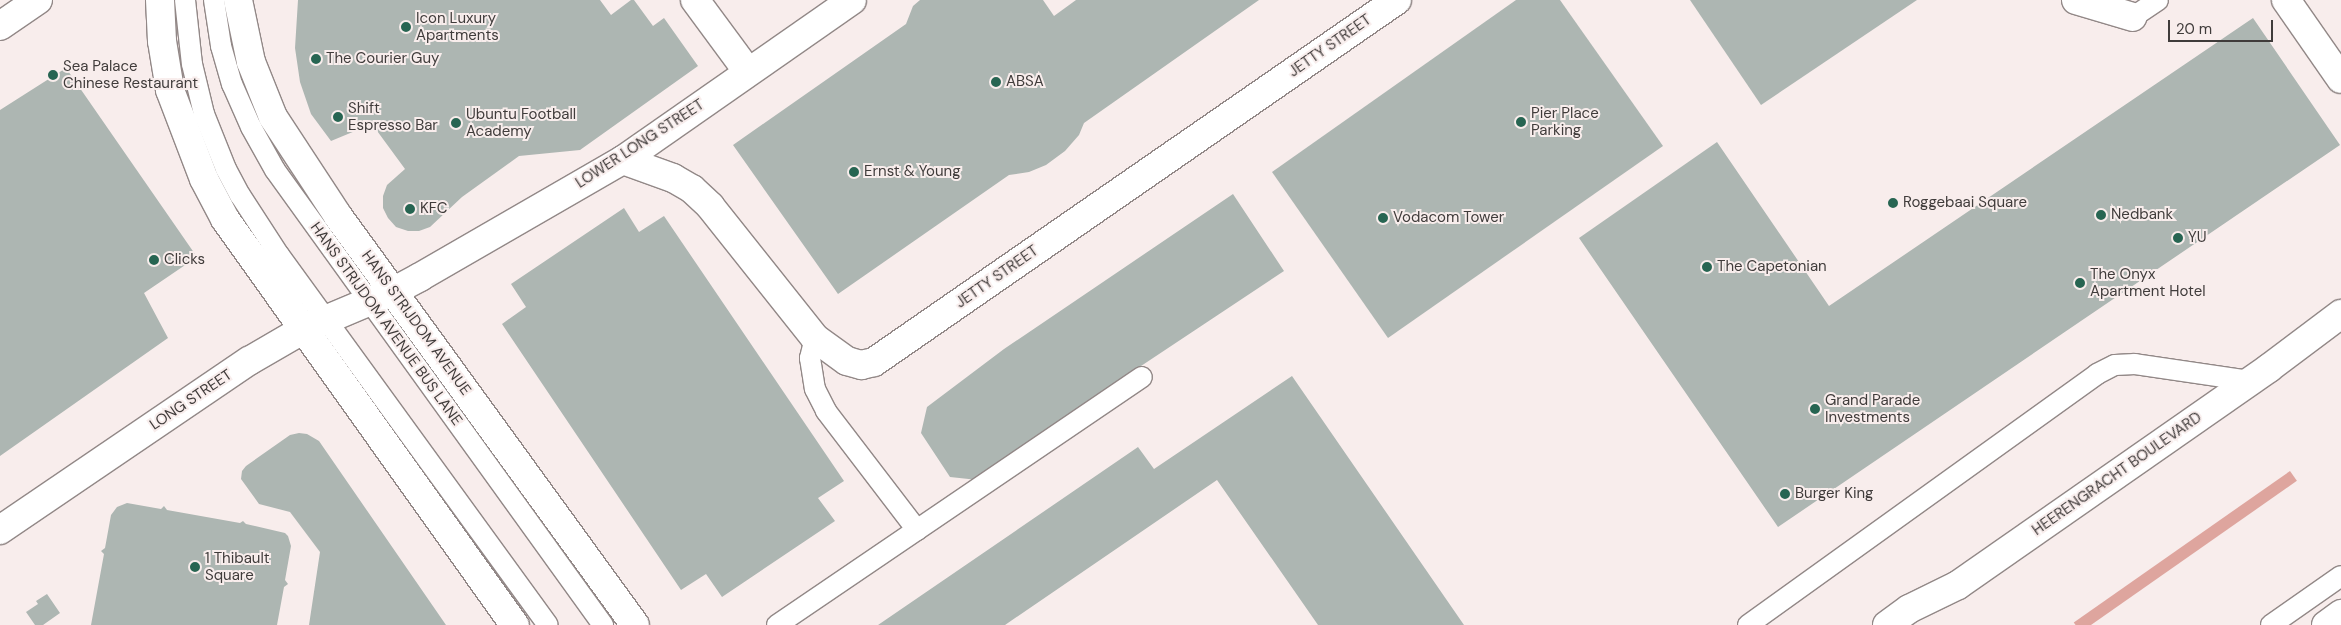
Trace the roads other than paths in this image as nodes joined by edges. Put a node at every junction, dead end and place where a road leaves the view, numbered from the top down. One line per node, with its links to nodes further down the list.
1 (160, 0): 19 (street)
2 (185, 0): 19 (lane)
3 (214, 0): 17 (lane, HANS STRIJDOM AVENUE BUS LANE)
4 (238, 0): 17 (street, HANS STRIJDOM AVENUE)
5 (695, 0): 14 (street)
6 (852, 0): 14 (street, LOWER LONG STREET)
7 (1397, 0): 20 (street, JETTY STREET)
8 (2076, 0): 12 (street)
9 (2158, 0): 12 (lane)
10 (2286, 0): 15 (street)
11 (29, 3): 13 (street)
12 (2133, 17)
13 (0, 26)
14 (748, 72): 16 (street, LOWER LONG STREET)
15 (2341, 79)
16 (623, 160): 17 (street, LOWER LONG STREET); 20 (street, JETTY STREET)
17 (382, 296): 19 (street, LONG STREET); 29 (lane, HANS STRIJDOM AVENUE BUS LANE); 30 (street, HANS STRIJDOM AVENUE)
18 (2341, 314): 22 (street, HEERENGRACHT BOULEVARD)
19 (314, 324): 23 (street, LONG STREET); 27 (street); 28 (lane)
20 (816, 338): 24 (lane)
21 (1142, 377): 24 (lane)
22 (2250, 381): 32 (lane); 33 (street, HEERENGRACHT BOULEVARD)
23 (0, 530)
24 (917, 530): 31 (lane)
25 (2341, 576): 34 (lane)
26 (2341, 614): 35 (street)
27 (515, 625)
28 (548, 625)
29 (603, 625)
30 (635, 625)
31 (777, 625)
32 (1748, 625)
33 (1887, 625)
34 (2271, 625)
35 (2326, 625)

